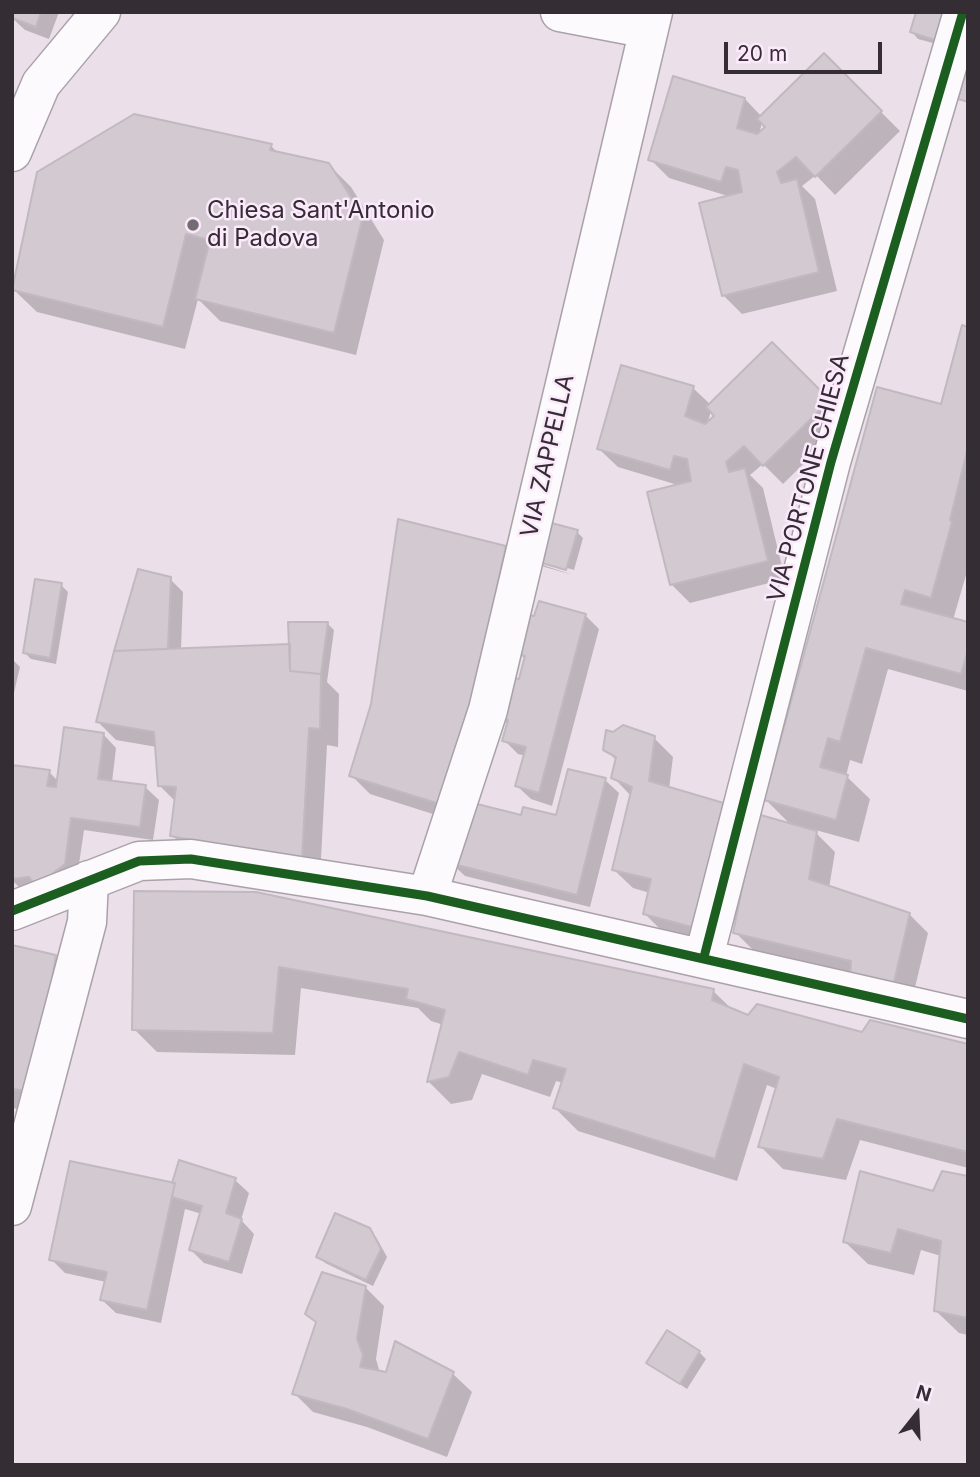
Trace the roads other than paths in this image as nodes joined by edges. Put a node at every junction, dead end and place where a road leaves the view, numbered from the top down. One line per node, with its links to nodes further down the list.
1 (101, 12): 5 (street)
2 (560, 12): 4 (street)
3 (963, 12): 9 (street, VIA PORTONE CHIESA)
4 (651, 21): 7 (street, VIA ZAPPELLA)
5 (12, 152)
6 (89, 880): 7 (street); 8 (street); 11 (street)
7 (427, 896): 9 (street)
8 (12, 912)
9 (704, 957): 10 (street)
10 (968, 1019)
11 (12, 1206)

